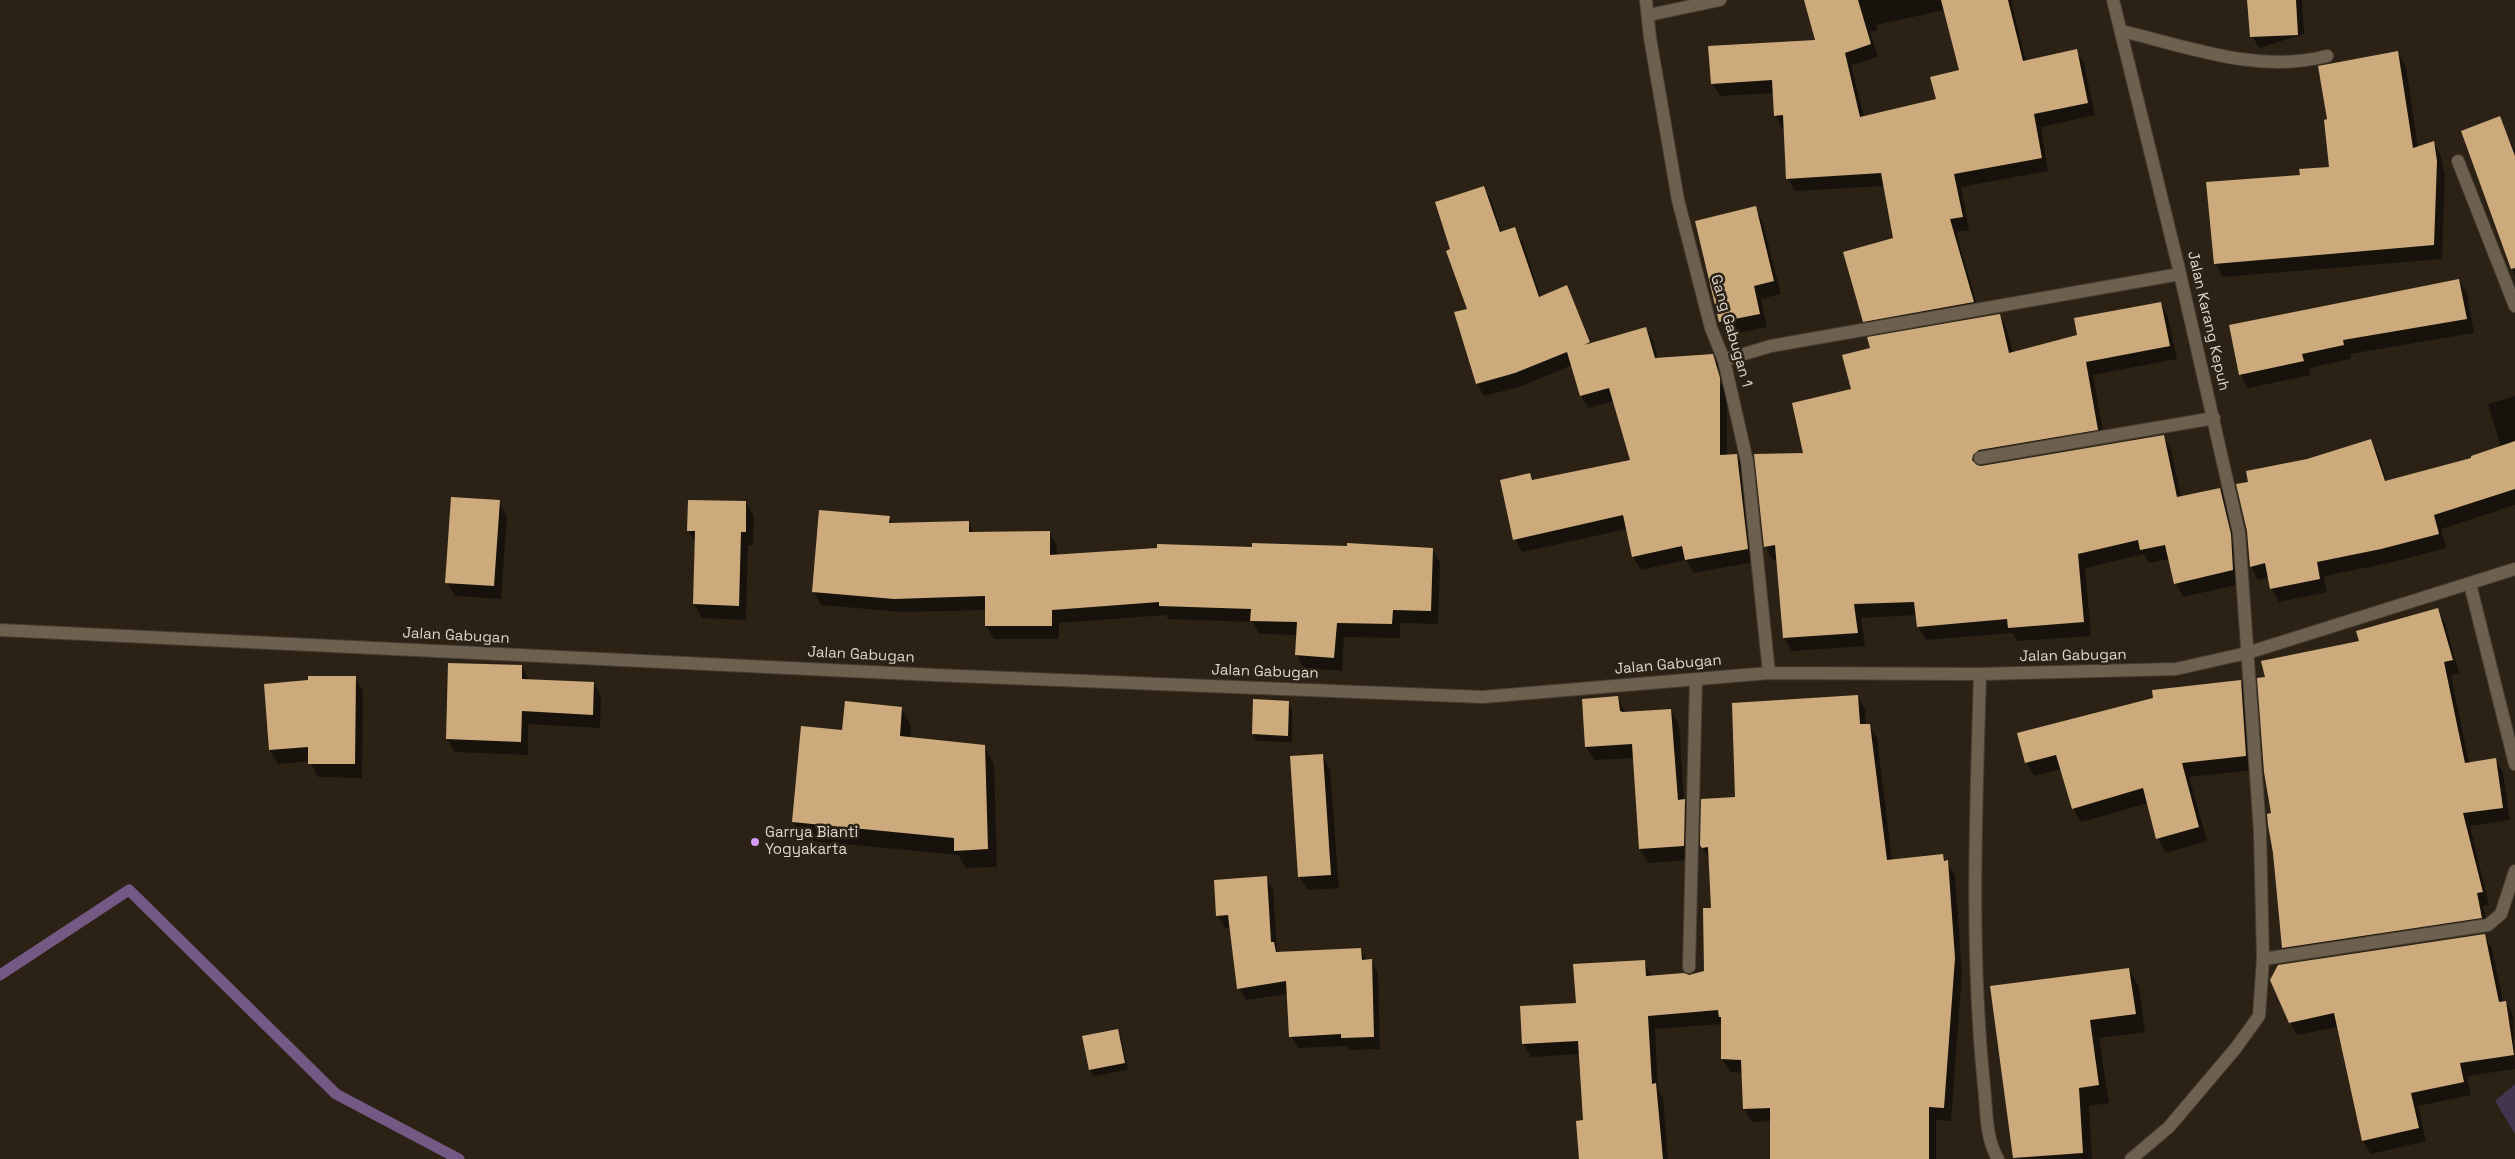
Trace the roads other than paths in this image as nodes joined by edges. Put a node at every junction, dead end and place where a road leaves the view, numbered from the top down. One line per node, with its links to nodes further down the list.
1 (1646, 0): 4 (street, Gang Gabugan 1)
2 (1720, 0): 4 (street)
3 (2113, 0): 5 (street, Jalan Karang Kepuh)
4 (1649, 14): 10 (street, Gang Gabugan 1)
5 (2122, 31): 6 (street); 8 (street, Jalan Karang Kepuh)
6 (2327, 56)
7 (2458, 161): 9 (street)
8 (2180, 274): 10 (street); 11 (street, Jalan Karang Kepuh)
9 (2515, 306)
10 (1724, 360): 17 (street, Gang Gabugan 1)
11 (2214, 418): 12 (street); 16 (street, Jalan Karang Kepuh)
12 (1980, 458)
13 (2515, 569): 14 (street, Jalan Gabugan)
14 (2470, 584): 16 (street, Jalan Gabugan); 20 (street)
15 (0, 630): 19 (street, Jalan Gabugan)
16 (2247, 653): 18 (street, Jalan Gabugan); 22 (street, Jalan Karang Kepuh)
17 (1769, 673): 18 (street, Jalan Gabugan); 19 (street, Jalan Gabugan)
18 (1980, 674): 24 (street)
19 (1696, 679): 23 (street)
20 (2515, 764)
21 (2515, 871): 22 (street)
22 (2262, 960): 25 (street, Jalan Karang Kepuh)
23 (1689, 967)
24 (1998, 1159)
25 (2131, 1159)

